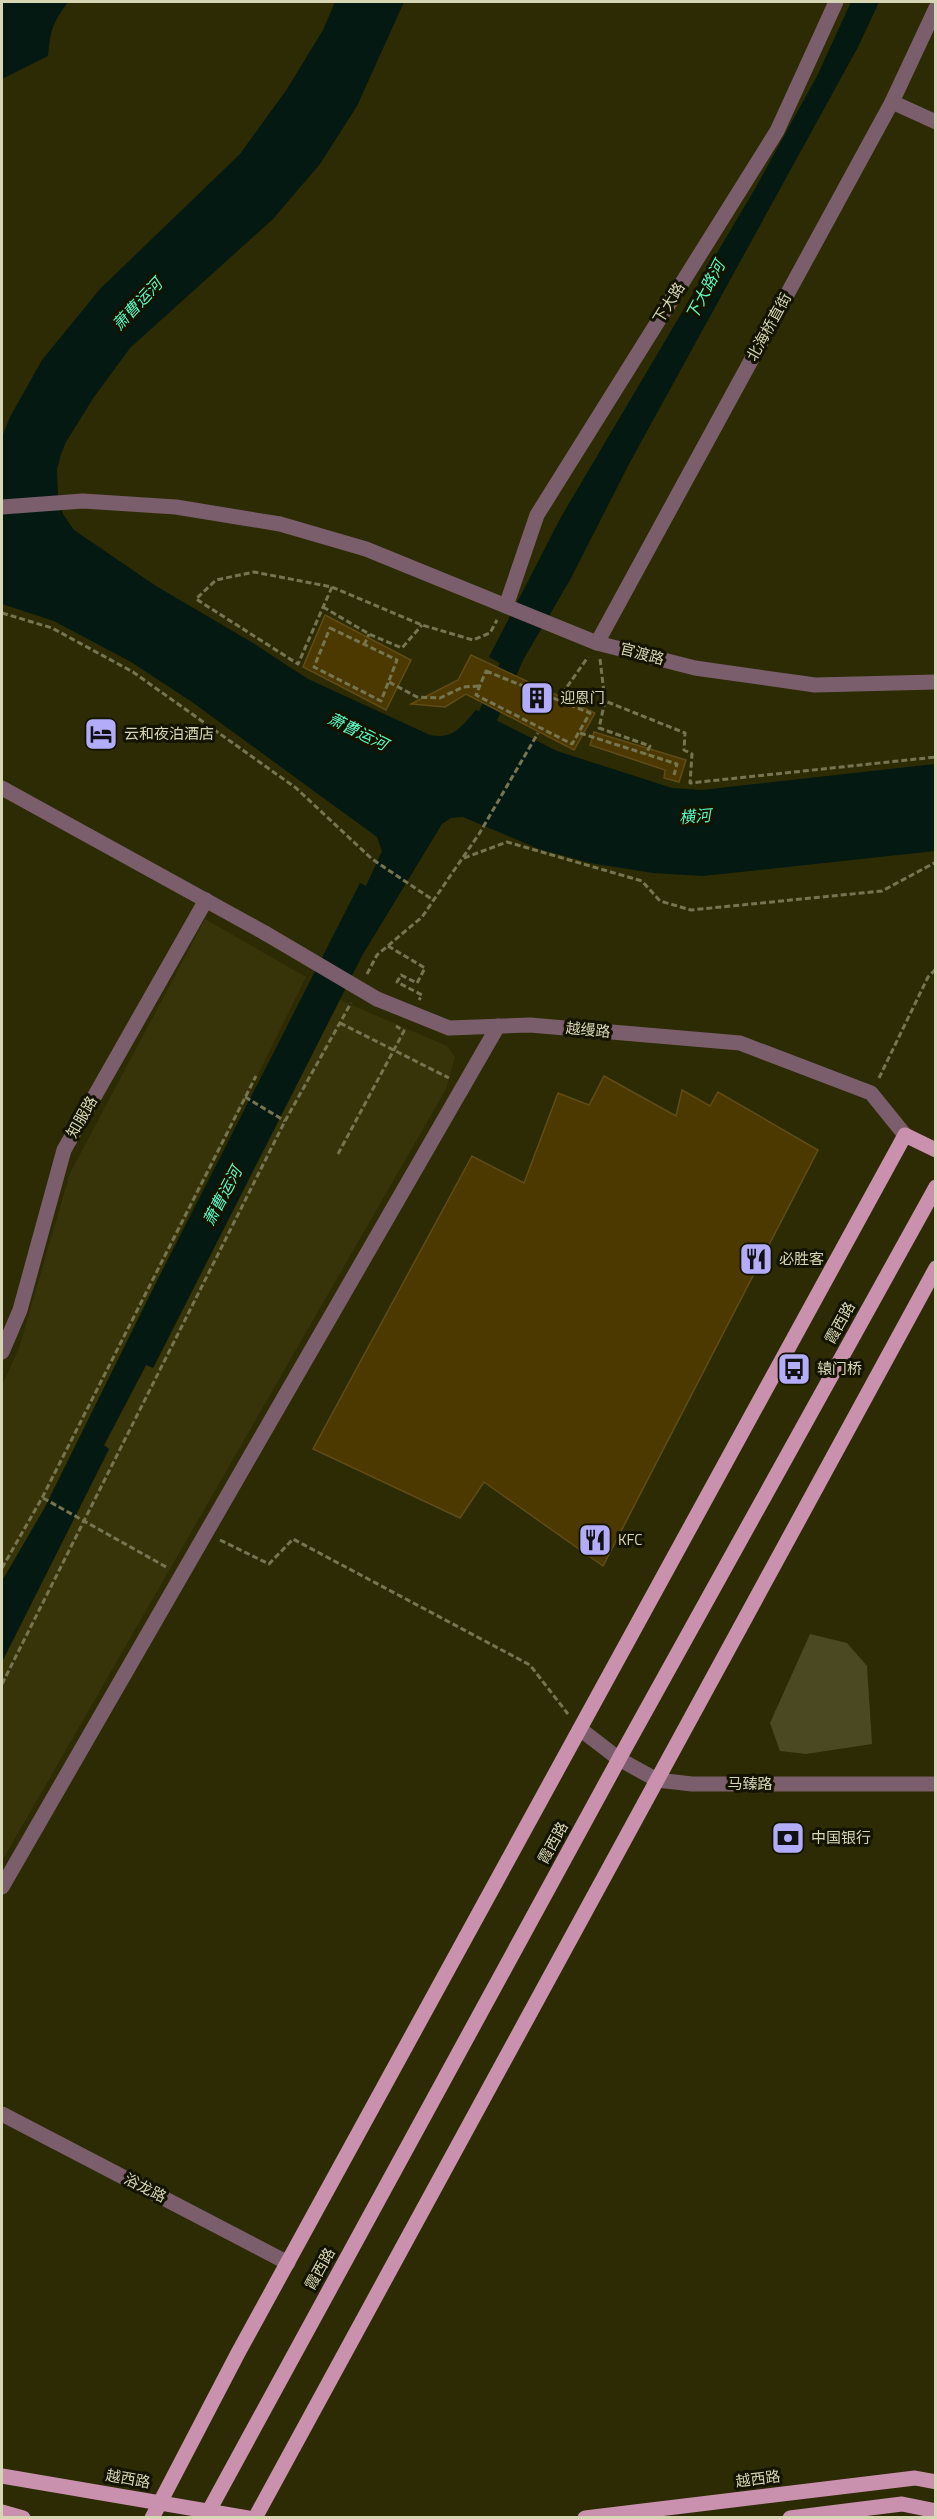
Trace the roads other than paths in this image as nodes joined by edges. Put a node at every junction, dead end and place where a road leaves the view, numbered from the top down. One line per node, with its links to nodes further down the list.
1 (836, 2): 6 (street, 下大路)
2 (936, 8): 3 (street, 北海桥直街)
3 (892, 102): 4 (street); 7 (street, 北海桥直街)
4 (936, 122)
5 (2, 507): 6 (street, 官渡路)
6 (506, 606): 7 (street, 官渡路)
7 (597, 643): 8 (street, 官渡路)
8 (936, 682)
9 (2, 788): 10 (street, 越缦路)
10 (206, 900): 11 (street, 越缦路, bridge); 16 (street, 知服路)
11 (498, 1026): 12 (street, 越缦路); 21 (street)
12 (905, 1135): 13 (main road); 17 (main road)
13 (936, 1150)
14 (936, 1187): 18 (main road, 霞西路)
15 (936, 1268): 19 (main road)
16 (2, 1352)
17 (580, 1729): 18 (street, 马臻路); 23 (main road)
18 (619, 1759): 19 (street, 马臻路); 29 (main road, 霞西路)
19 (657, 1780): 20 (street, 马臻路); 33 (main road)
20 (936, 1784)
21 (2, 1887)
22 (2, 2114): 23 (street, 浴龙路)
23 (288, 2263): 26 (main road)
24 (2, 2476): 26 (main road, 越西路)
25 (936, 2482): 34 (main road, 越西路)
26 (161, 2503): 29 (main road, 越西路); 31 (main road)
27 (2, 2511): 30 (main road)
28 (936, 2511): 35 (main road)
29 (207, 2514): 32 (main road, 越西路)
30 (22, 2517)
31 (152, 2517)
32 (248, 2517)
33 (255, 2517)
34 (585, 2517)
35 (790, 2517)

